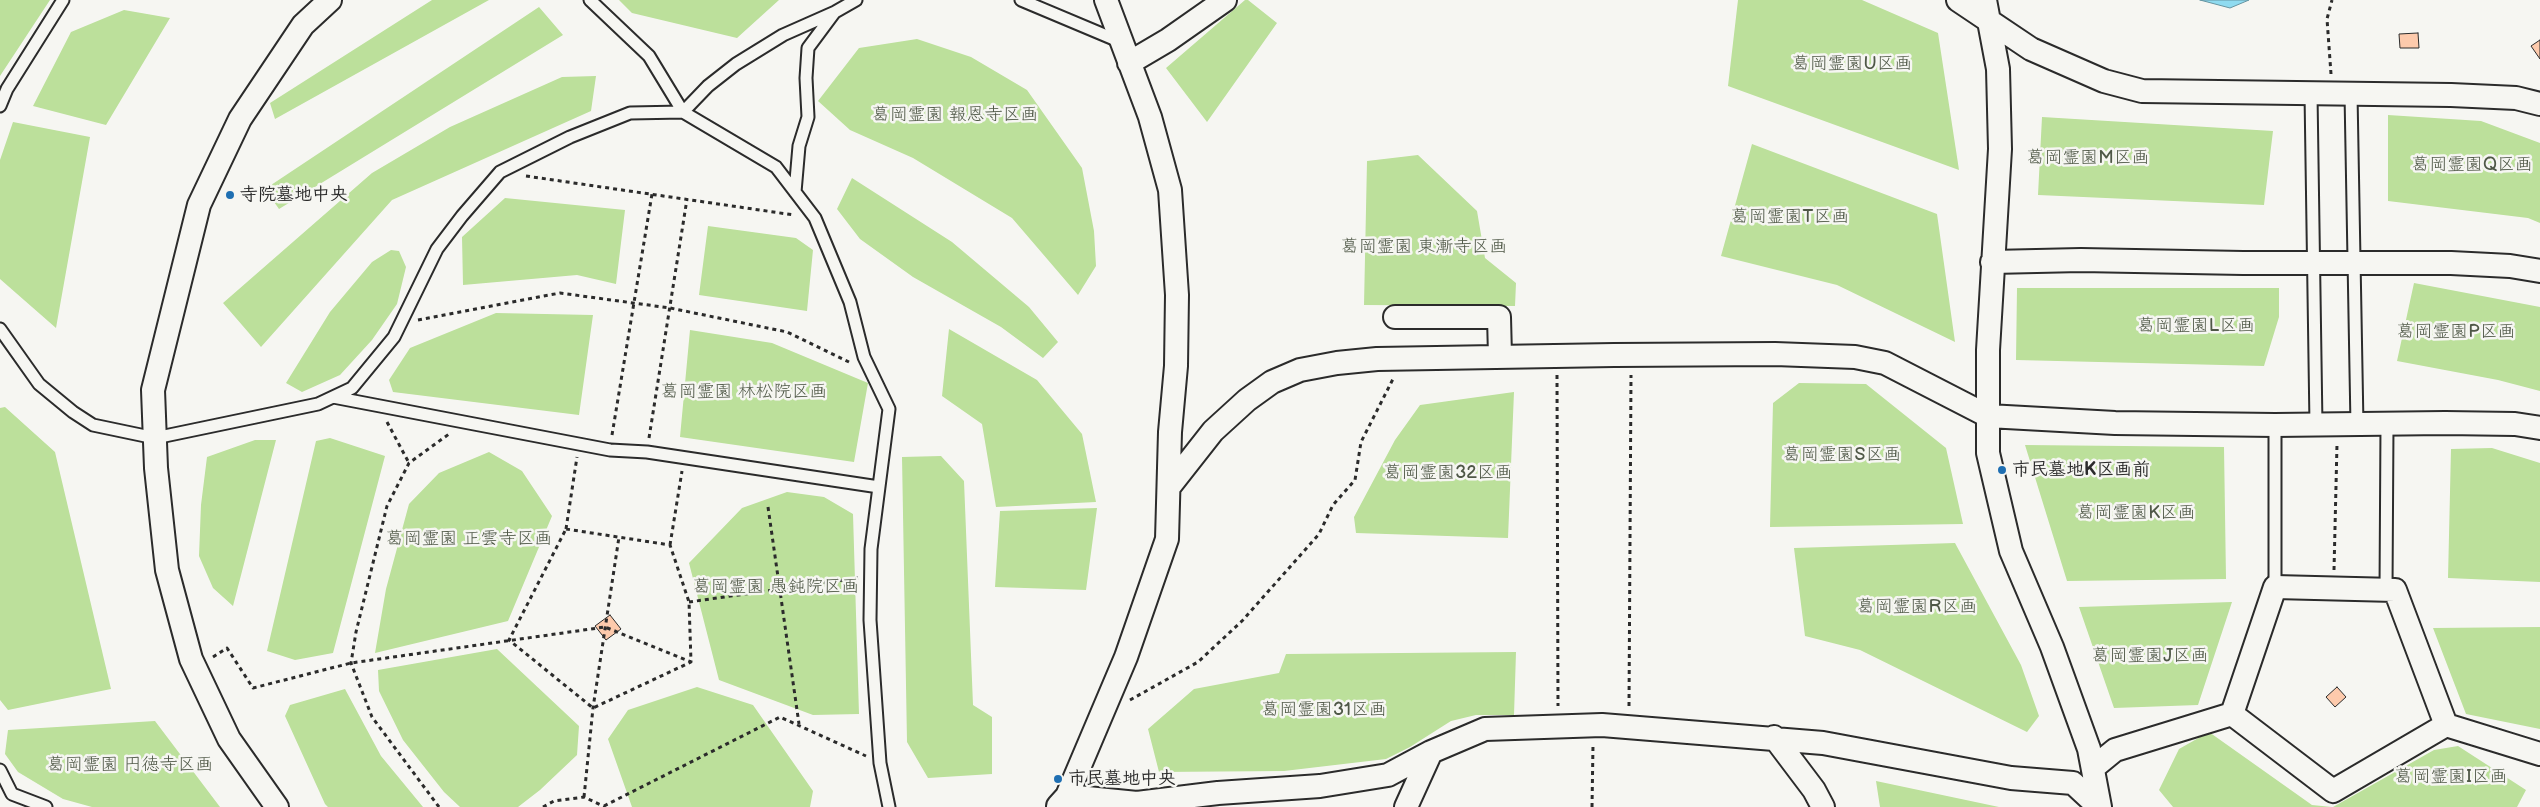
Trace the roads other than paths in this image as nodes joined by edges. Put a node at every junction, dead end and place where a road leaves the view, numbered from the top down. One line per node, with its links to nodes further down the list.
1 (63, 0): 15 (lane)
2 (330, 0): 31 (street)
3 (590, 0): 16 (lane)
4 (856, 0): 10 (lane)
5 (1021, 0): 11 (lane)
6 (1106, 0): 11 (street)
7 (1225, 0): 12 (street)
8 (1958, 0): 9 (street)
9 (1987, 10): 13 (street); 18 (street)
10 (835, 12): 16 (lane); 17 (lane)
11 (1121, 42): 12 (street)
12 (1129, 63): 33 (street)
13 (2331, 94): 14 (street); 19 (lane); 20 (lane)
14 (2540, 104)
15 (0, 106)
16 (683, 112): 17 (lane); 25 (lane)
17 (795, 192): 32 (lane)
18 (1992, 262): 19 (street); 26 (street)
19 (2314, 263): 20 (street); 28 (lane)
20 (2353, 263): 21 (street); 28 (lane)
21 (2540, 272)
22 (1395, 317): 24 (street)
23 (0, 329): 31 (lane)
24 (1500, 356): 26 (street); 33 (street)
25 (332, 397): 31 (lane); 32 (lane)
26 (1988, 416): 27 (street); 41 (street)
27 (2274, 425): 28 (street); 34 (lane)
28 (2337, 425): 29 (street)
29 (2387, 425): 30 (street); 35 (lane)
30 (2540, 428)
31 (155, 438): 47 (street)
32 (879, 487): 48 (lane)
33 (1169, 487): 45 (street)
34 (2276, 587): 35 (street); 36 (street)
35 (2386, 590): 37 (street)
36 (2232, 714): 37 (street); 41 (street)
37 (2446, 725): 40 (street)
38 (1774, 737): 39 (street); 50 (street); 51 (street)
39 (1431, 752): 45 (street); 49 (street)
40 (2540, 754)
41 (2093, 768): 51 (street)
42 (0, 770): 43 (lane)
43 (12, 794): 44 (lane); 46 (lane)
44 (0, 797)
45 (1063, 803)
46 (46, 807)
47 (276, 807)
48 (889, 807)
49 (1406, 807)
50 (1824, 807)
51 (2099, 807)

